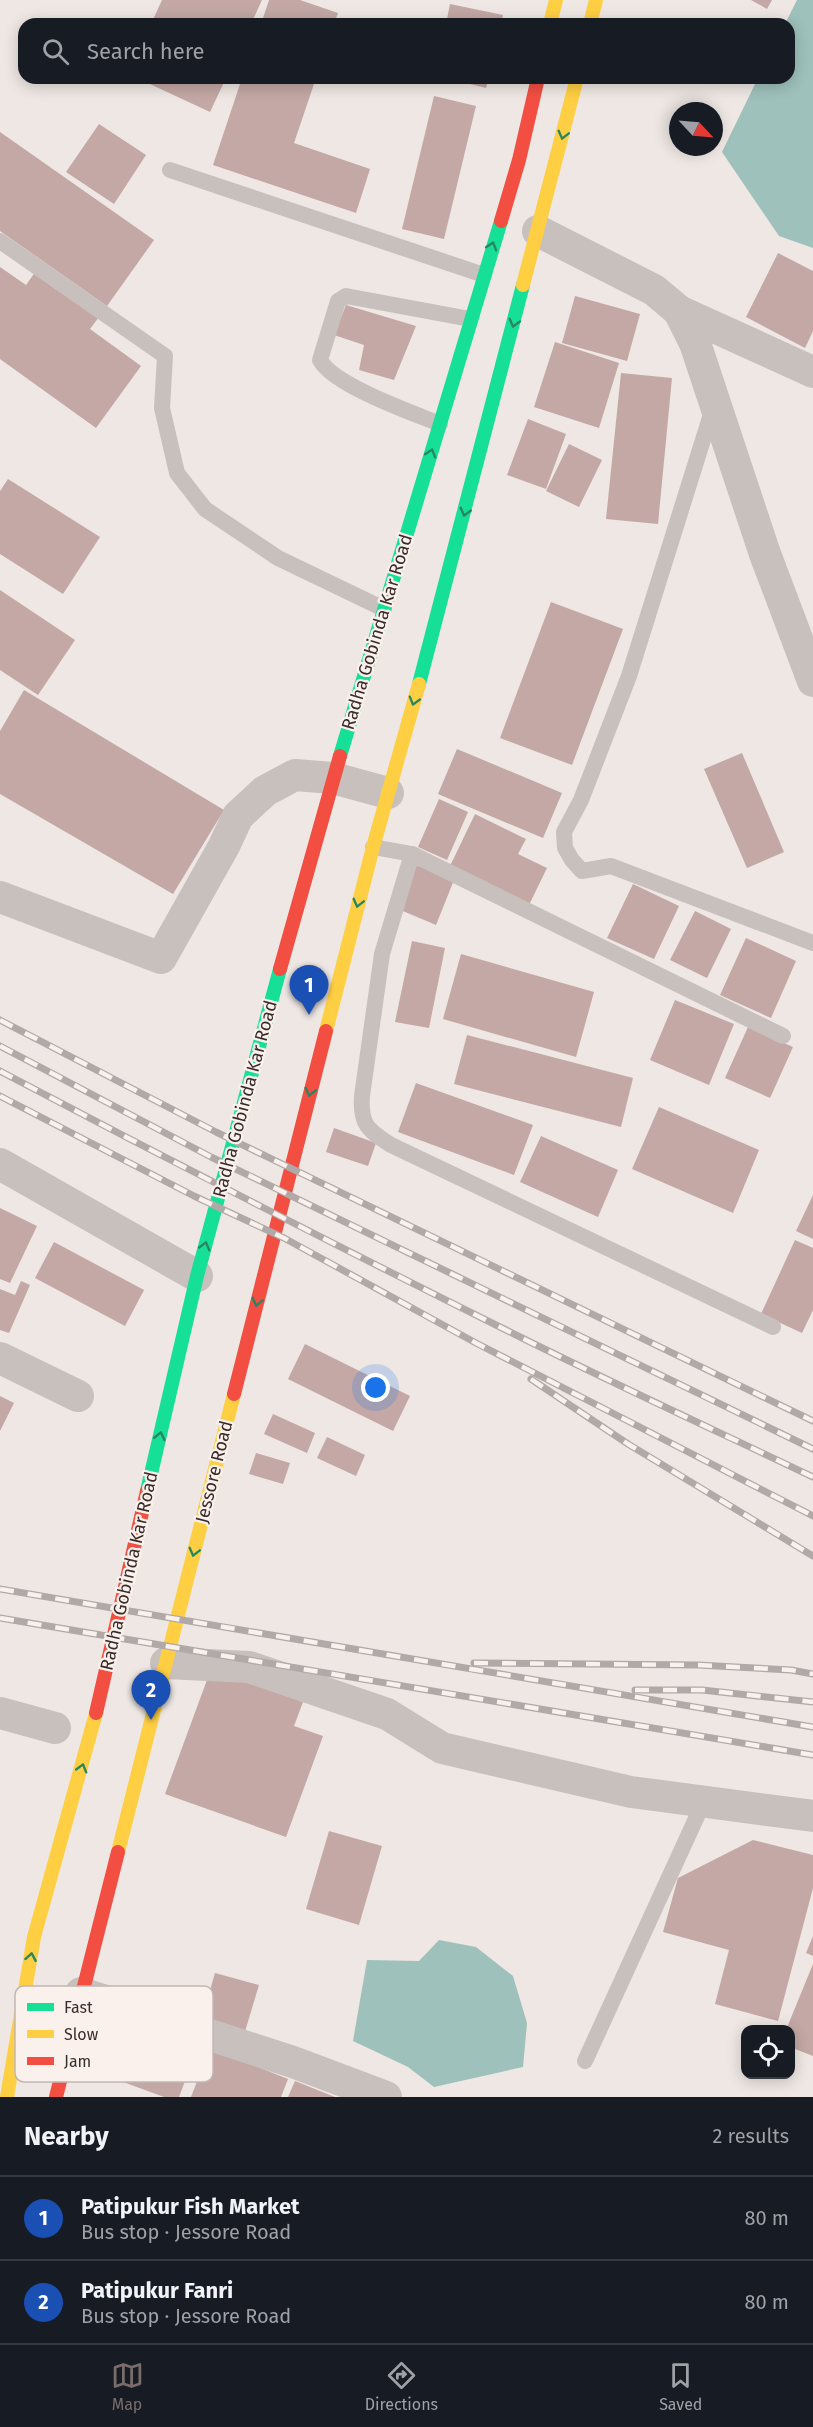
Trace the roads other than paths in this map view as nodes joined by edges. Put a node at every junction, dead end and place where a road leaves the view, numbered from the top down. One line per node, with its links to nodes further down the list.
1 (556, 0): 3 (main road)
2 (596, 0): 4 (main road)
3 (552, 18)
4 (592, 18)
5 (537, 84): 10 (main road, Radha Gobinda Kar Road, one-way to 5)
6 (575, 84): 8 (main road, Jessore Road, one-way to 8)
7 (170, 170): 10 (lane)
8 (538, 231): 11 (street); 19 (main road, Jessore Road, one-way to 19)
9 (0, 241): 16 (lane)
10 (484, 275): 12 (main road, Radha Gobinda Kar Road)
11 (679, 311): 13 (street); 14 (street)
12 (470, 319): 15 (main road, Radha Gobinda Kar Road); 15 (lane)
13 (813, 372)
14 (715, 401): 17 (street); 23 (lane)
15 (440, 424): 16 (main road, Radha Gobinda Kar Road, one-way to 15)
16 (384, 609): 18 (main road, Radha Gobinda Kar Road)
17 (813, 681)
18 (333, 778): 19 (street); 22 (street); 26 (main road, Radha Gobinda Kar Road, one-way to 18)
19 (388, 793): 20 (main road, Jessore Road)
20 (373, 847): 21 (lane); 30 (main road, Jessore Road, one-way to 30)
21 (412, 854): 24 (lane); 27 (lane)
22 (0, 897)
23 (813, 944)
24 (783, 1036)
25 (0, 1164): 26 (street)
26 (197, 1276): 35 (main road, Radha Gobinda Kar Road, one-way to 26)
27 (773, 1327)
28 (0, 1358): 29 (street)
29 (78, 1396)
30 (166, 1663): 33 (street); 36 (main road, Jessore Road)
31 (0, 1713): 32 (street)
32 (55, 1728)
33 (704, 1801): 34 (street); 39 (lane)
34 (813, 1816)
35 (26, 1986)
36 (83, 1986)
37 (213, 2036): 43 (street)
38 (15, 2050): 41 (main road, Radha Gobinda Kar Road, one-way to 38)
39 (585, 2061)
40 (60, 2082): 42 (main road, Jessore Road)
41 (7, 2097)
42 (56, 2097)
43 (386, 2097)

